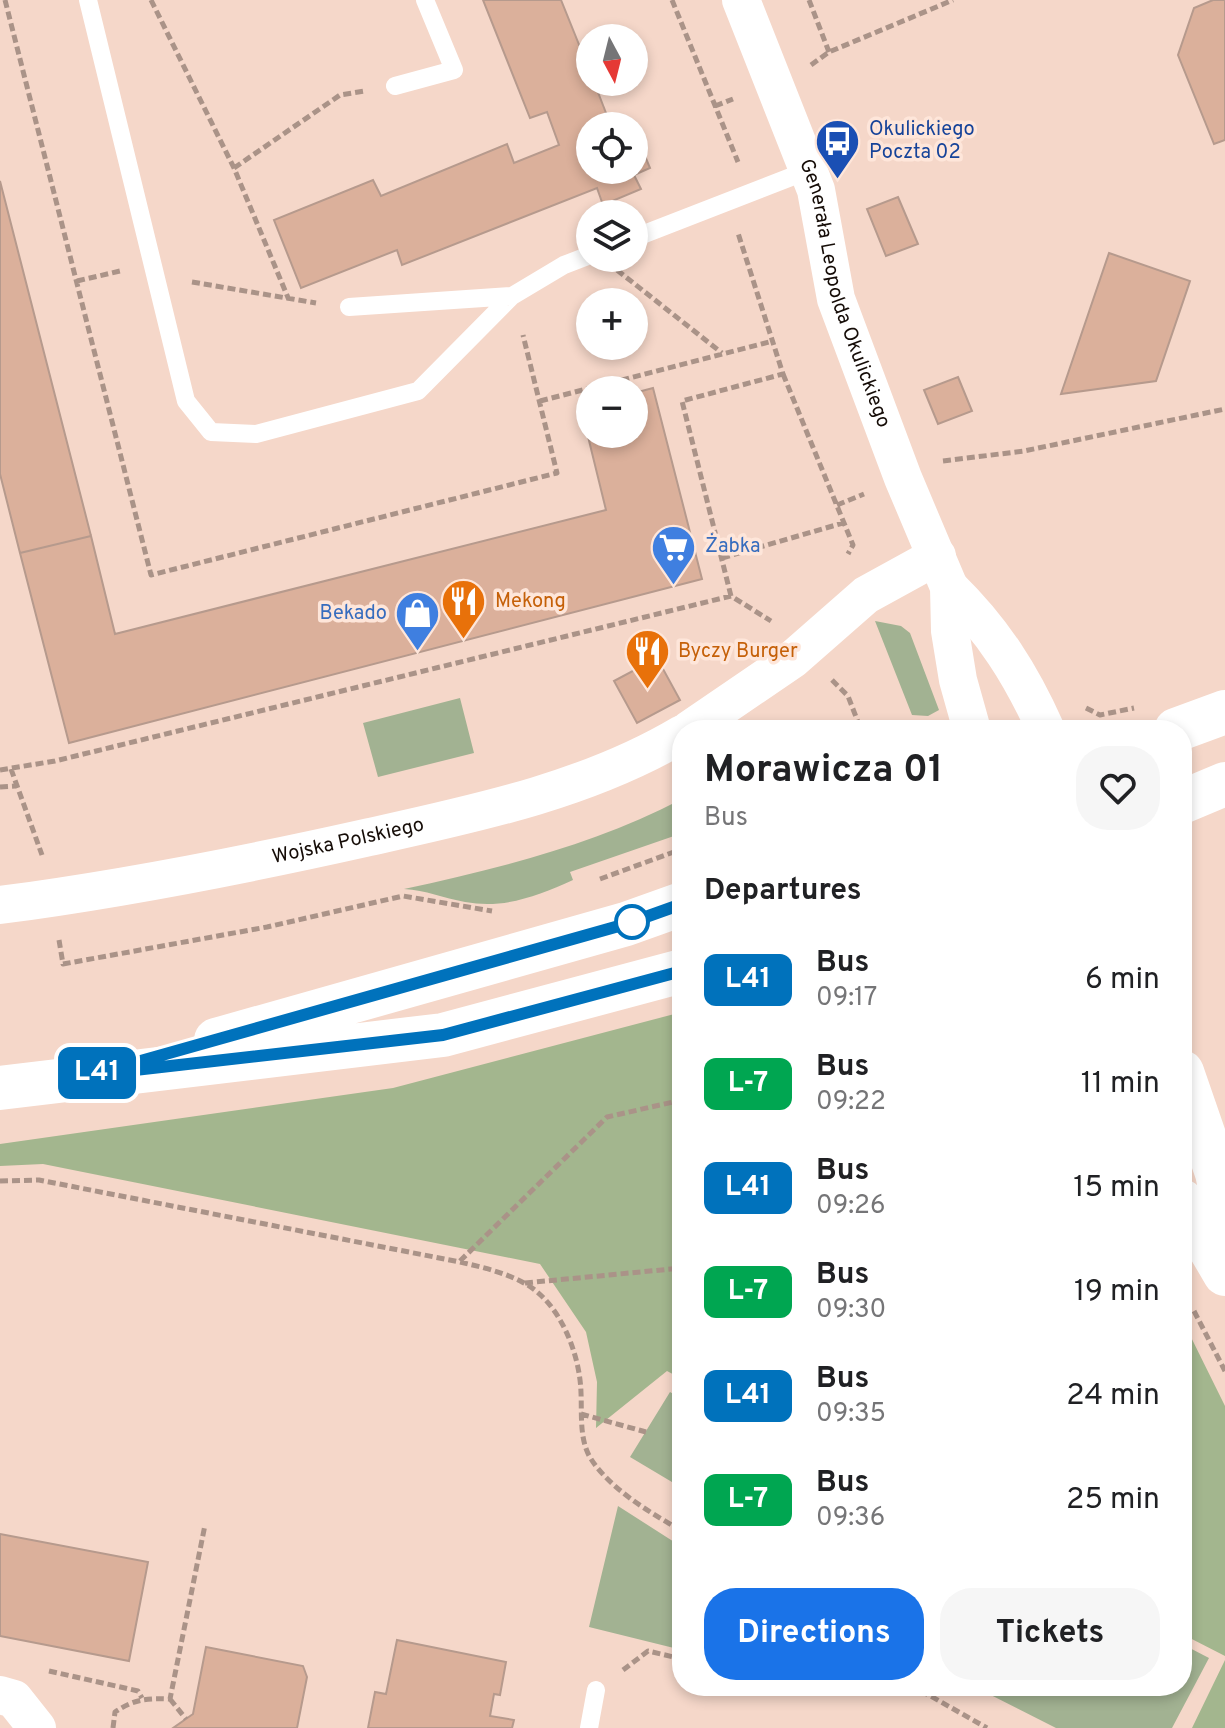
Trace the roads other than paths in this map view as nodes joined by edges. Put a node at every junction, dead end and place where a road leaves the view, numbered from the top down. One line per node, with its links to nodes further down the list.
1 (88, 0): 8 (lane)
2 (425, 0): 4 (lane)
3 (741, 0): 5 (street, Generała Leopolda Okulickiego)
4 (395, 86)
5 (809, 170): 6 (lane); 10 (street, Generała Leopolda Okulickiego)
6 (648, 232)
7 (576, 260): 8 (lane)
8 (512, 296): 9 (lane)
9 (349, 307)
10 (943, 572): 12 (street); 13 (street, Generała Leopolda Okulickiego); 14 (street, Generała Leopolda Okulickiego)
11 (1225, 712): 15 (main road)
12 (704, 720)
13 (969, 720)
14 (1041, 720)
15 (1172, 720)
16 (672, 739): 19 (street, Wojska Polskiego)
17 (1225, 784): 18 (main road)
18 (1192, 798)
19 (0, 905)
20 (672, 908): 22 (main road)
21 (672, 974): 22 (main road)
22 (91, 1075): 23 (main road)
23 (0, 1088)
24 (1192, 1101): 25 (main road)
25 (1225, 1211)
26 (1192, 1218): 27 (main road)
27 (1225, 1274)
28 (596, 1690): 31 (lane)
29 (0, 1695): 30 (street)
30 (37, 1728)
31 (589, 1728)

